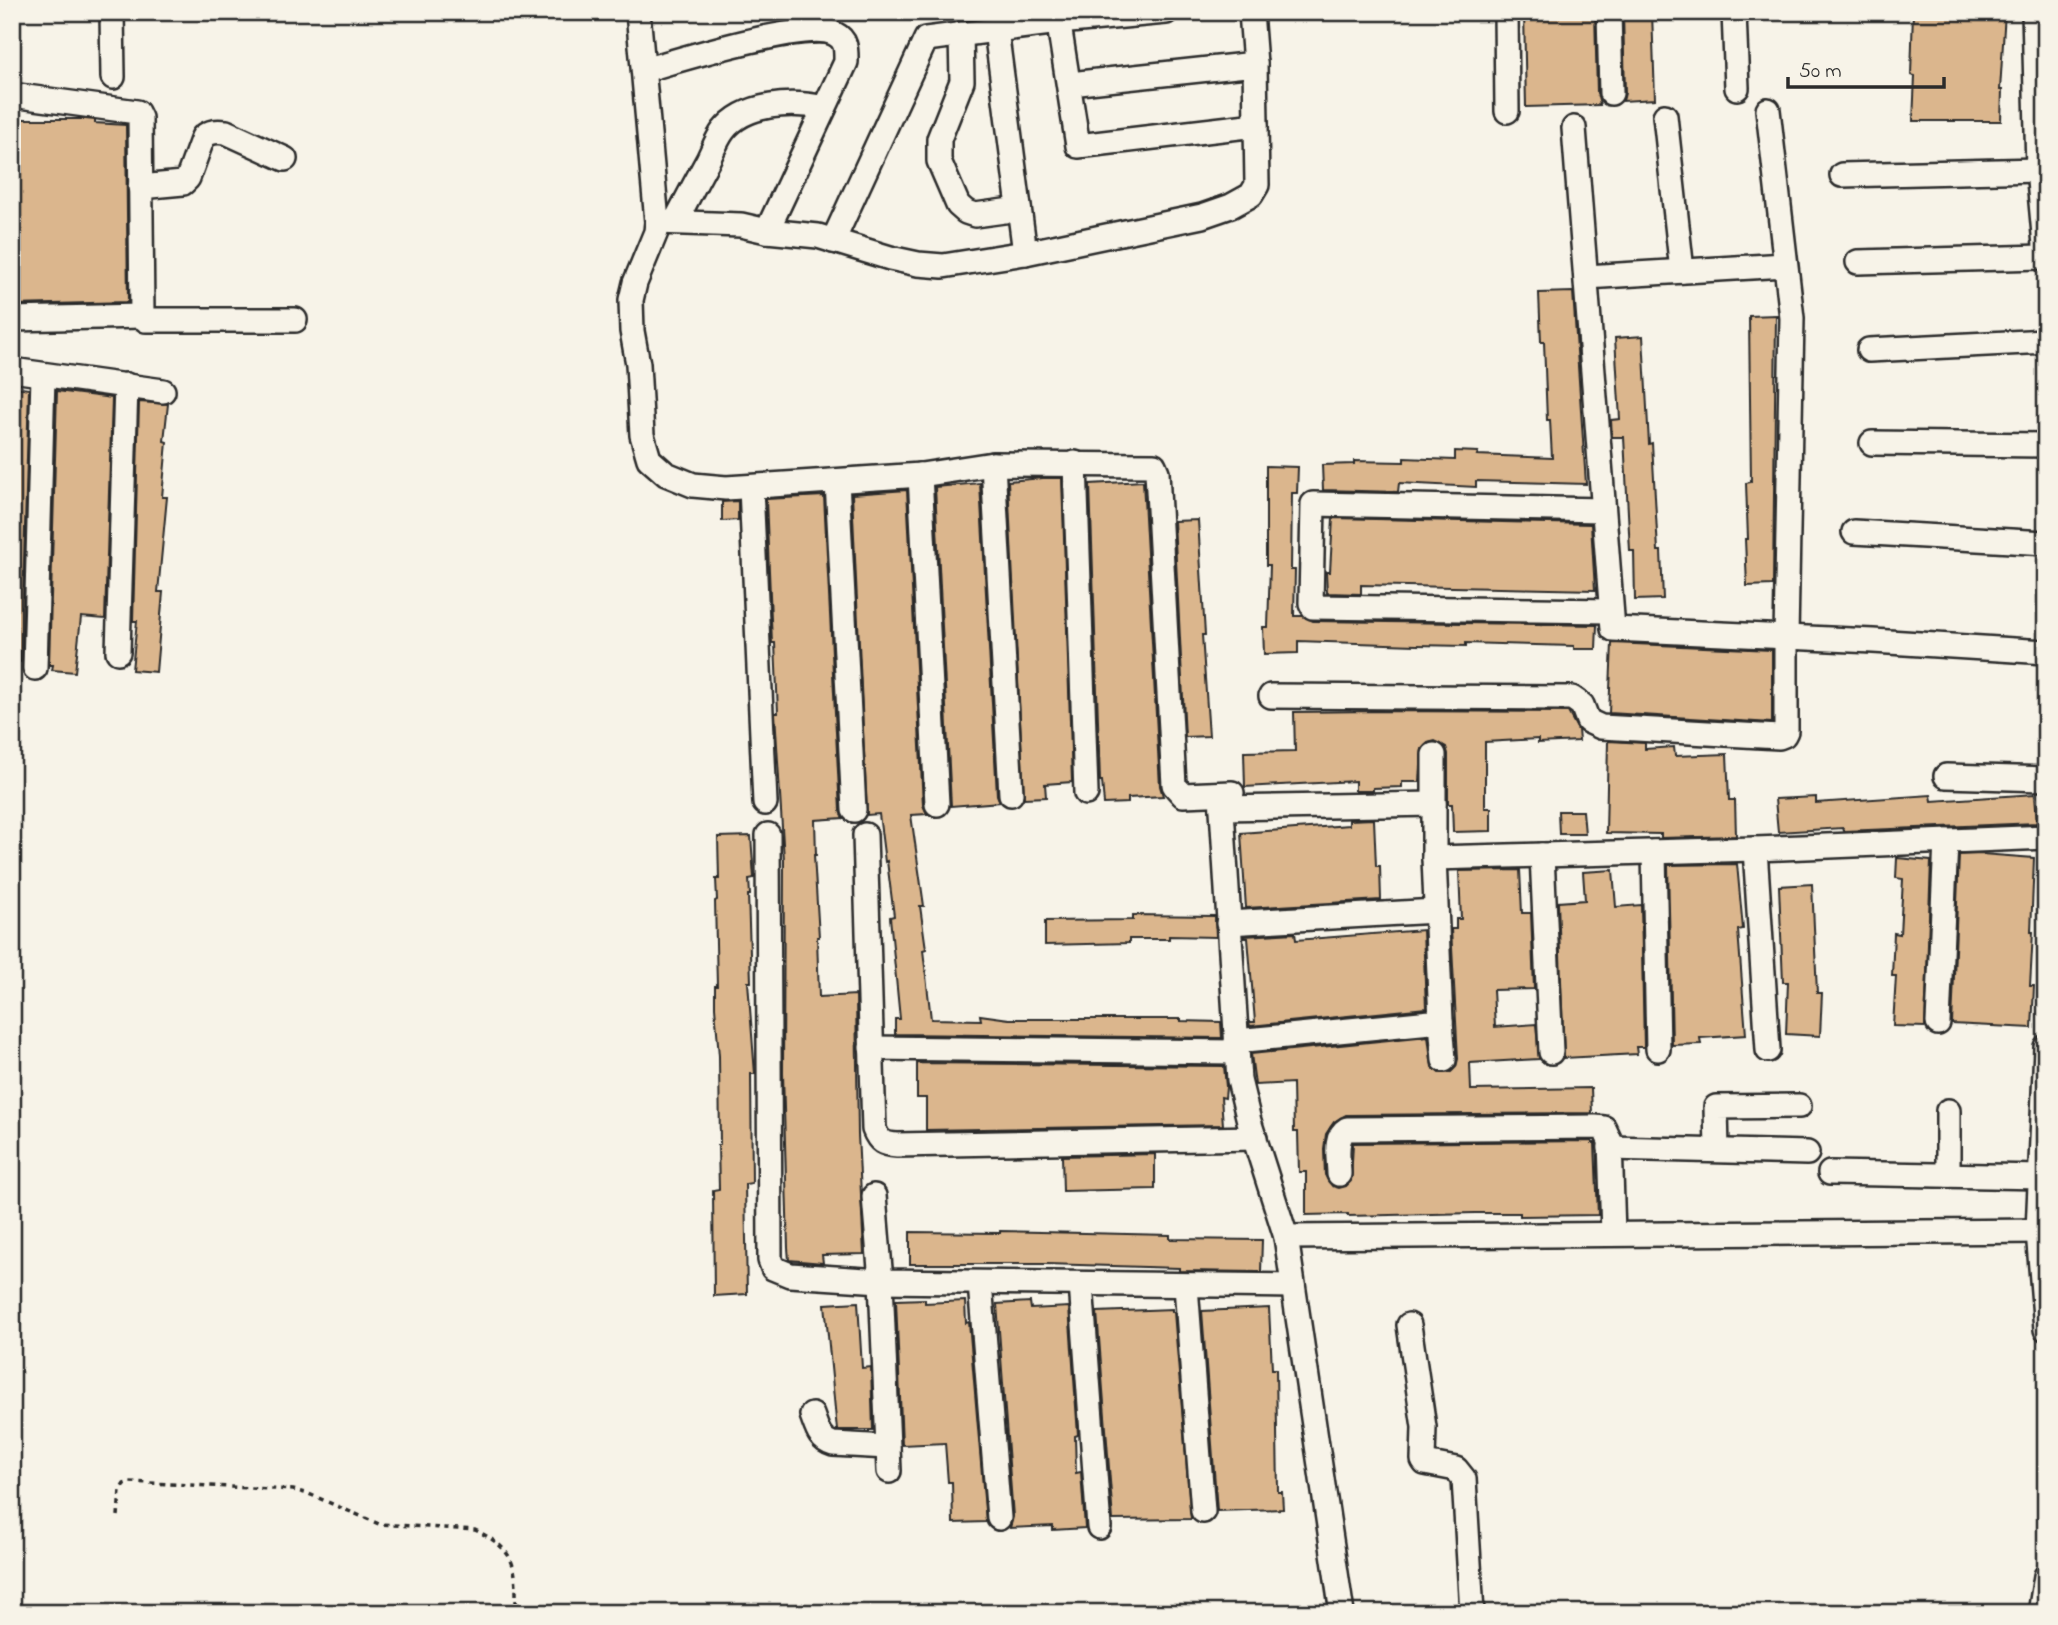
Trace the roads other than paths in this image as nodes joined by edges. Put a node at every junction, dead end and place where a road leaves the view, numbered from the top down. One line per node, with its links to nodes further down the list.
1 (112, 12): 14 (street)
2 (638, 12): 13 (street)
3 (1166, 12): 8 (street)
4 (1251, 12): 12 (street)
5 (1506, 12): 21 (street)
6 (1609, 12): 17 (street)
7 (1734, 12): 16 (street)
8 (1058, 17): 10 (street); 15 (street)
9 (2038, 26): 26 (street)
10 (996, 30): 11 (street); 29 (street)
11 (961, 34): 29 (street); 32 (street)
12 (1255, 64): 15 (street); 23 (street)
13 (644, 70): 19 (street); 30 (street)
14 (113, 77)
15 (1070, 84): 23 (street)
16 (1737, 88)
17 (1611, 93)
18 (12, 95): 28 (street)
19 (824, 108): 30 (street); 31 (street)
20 (1768, 110): 36 (street)
21 (1507, 111)
22 (1665, 116): 37 (street)
23 (1256, 125): 33 (street)
24 (1574, 128): 38 (street)
25 (285, 159): 28 (street)
26 (2038, 170): 27 (street); 34 (street)
27 (1842, 176)
28 (140, 187): 39 (street)
29 (1019, 209): 33 (street)
30 (666, 222): 31 (street); 54 (street)
31 (767, 231): 32 (street)
32 (833, 241): 33 (street)
33 (1025, 253)
34 (2046, 257): 35 (street)
35 (1858, 262)
36 (1785, 265): 37 (street); 59 (street)
37 (1682, 271): 38 (street)
38 (1586, 277): 55 (street)
39 (142, 316): 40 (street); 41 (street)
40 (12, 318)
41 (295, 320)
42 (2046, 341): 43 (street)
43 (1869, 350)
44 (12, 370): 45 (street)
45 (43, 376): 46 (street); 62 (street)
46 (125, 385): 47 (street); 60 (street)
47 (163, 391)
48 (1872, 443): 49 (street)
49 (2046, 445)
50 (1074, 463): 51 (street); 67 (street); 69 (street)
51 (993, 464): 52 (street); 68 (street)
52 (920, 475): 53 (street); 71 (street)
53 (837, 481): 54 (street); 73 (street)
54 (751, 487): 70 (street)
55 (1603, 510): 58 (street); 58 (street)
56 (1854, 533): 57 (street)
57 (2046, 543)
58 (1611, 611): 59 (street)
59 (1786, 637): 61 (street); 63 (street)
60 (118, 652)
61 (2046, 652)
62 (35, 668)
63 (1271, 696)
64 (1434, 755): 72 (street)
65 (1946, 776): 66 (street)
66 (2046, 779)
67 (1086, 793)
68 (1011, 794)
69 (1225, 798): 72 (street); 83 (street)
70 (765, 803)
71 (937, 804)
72 (1434, 804): 81 (street)
73 (854, 810)
74 (768, 835): 107 (street)
75 (865, 835): 88 (street)
76 (2046, 837): 77 (street)
77 (1946, 841): 78 (street); 85 (street)
78 (1755, 849): 79 (street); 90 (street)
79 (1654, 852): 80 (street); 89 (street)
80 (1542, 855): 81 (street); 91 (street)
81 (1434, 858): 82 (street)
82 (1436, 911): 83 (street); 84 (street)
83 (1228, 923): 86 (street)
84 (1441, 1021): 86 (street); 92 (street)
85 (1938, 1023)
86 (1236, 1047): 88 (street); 95 (street)
87 (2046, 1047): 102 (street)
88 (872, 1048): 95 (street)
89 (1658, 1049)
90 (1768, 1050)
91 (1551, 1052)
92 (1444, 1060)
93 (1799, 1106): 97 (street)
94 (1948, 1111): 101 (street)
95 (1255, 1138): 106 (street)
96 (1610, 1148): 97 (street); 100 (street); 105 (street)
97 (1717, 1150): 98 (street)
98 (1807, 1153)
99 (1830, 1173): 101 (street)
100 (1339, 1174)
101 (1948, 1175): 102 (street)
102 (2043, 1177): 104 (street)
103 (874, 1196): 107 (street)
104 (2042, 1231): 105 (street); 113 (street)
105 (1613, 1234): 106 (street)
106 (1286, 1237): 111 (street)
107 (881, 1281): 108 (street); 115 (street)
108 (980, 1283): 109 (street); 118 (street)
109 (1081, 1284): 110 (street); 119 (street)
110 (1186, 1286): 111 (street); 117 (street)
111 (1293, 1286): 121 (street)
112 (1409, 1325): 122 (street)
113 (2046, 1329)
114 (812, 1415): 115 (street)
115 (888, 1447): 116 (street)
116 (889, 1471)
117 (1203, 1511)
118 (999, 1517)
119 (1099, 1527)
120 (2046, 1576): 123 (street)
121 (1342, 1613)
122 (1472, 1613)
123 (2040, 1613)

